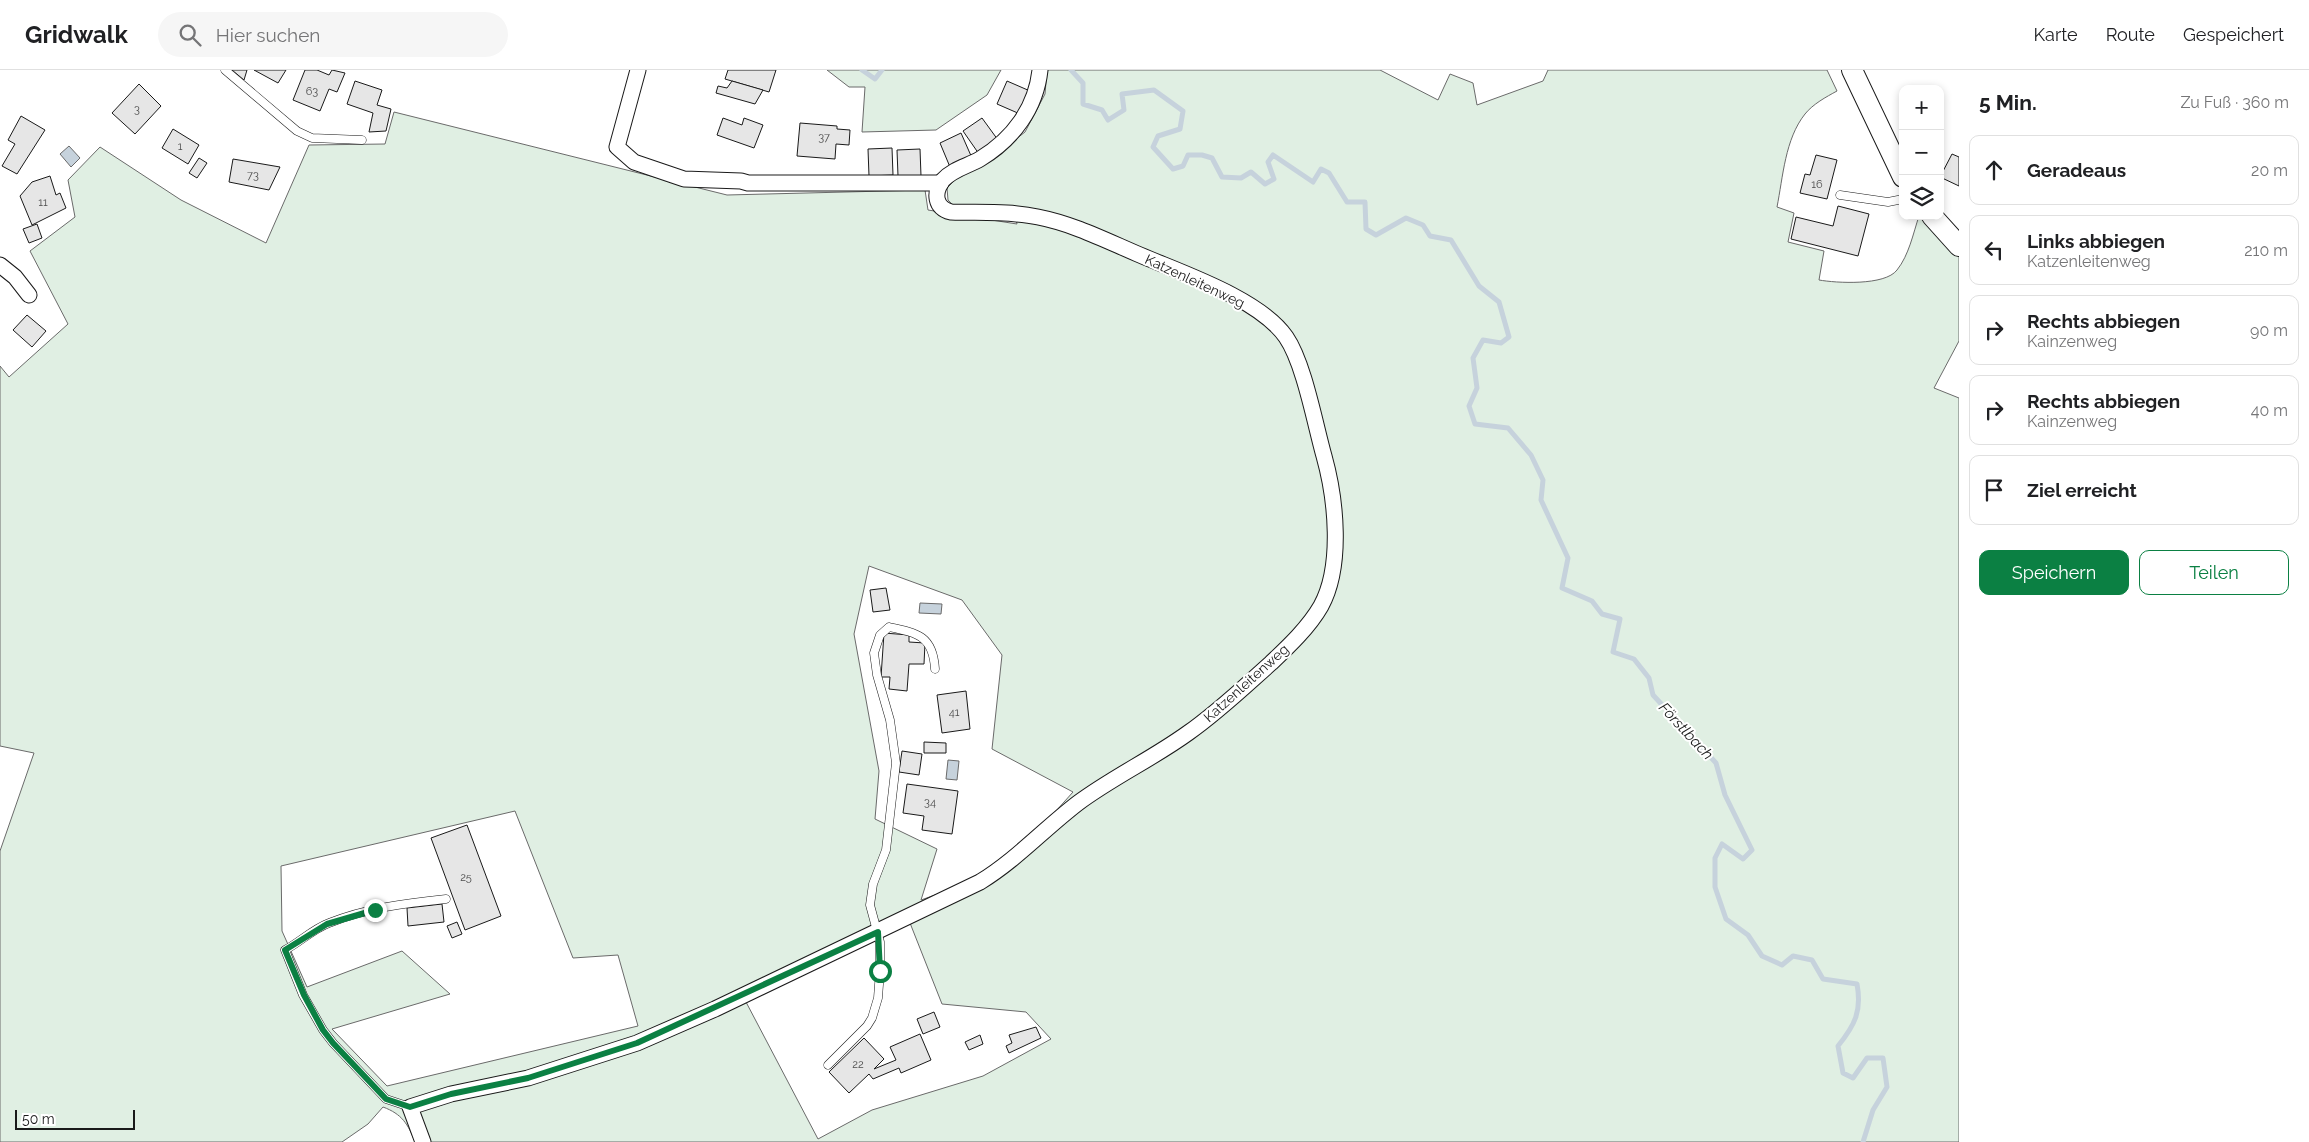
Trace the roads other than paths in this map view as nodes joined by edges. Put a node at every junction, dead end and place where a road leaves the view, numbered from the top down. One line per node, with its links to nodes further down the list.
1 (225, 70): 5 (lane)
2 (638, 70): 7 (street)
3 (1040, 70): 7 (street)
4 (1852, 70): 6 (street)
5 (362, 140)
6 (1902, 175)
7 (941, 183): 16 (street, Katzenleitenweg)
8 (1840, 195): 9 (lane)
9 (1899, 200)
10 (1936, 220): 11 (street)
11 (1959, 246)
12 (0, 265): 13 (street)
13 (28, 295)
14 (935, 669): 16 (lane)
15 (446, 899): 18 (lane)
16 (878, 932): 17 (lane); 18 (street, Katzenleitenweg)
17 (828, 1066)
18 (410, 1107): 19 (street)
19 (423, 1142)

